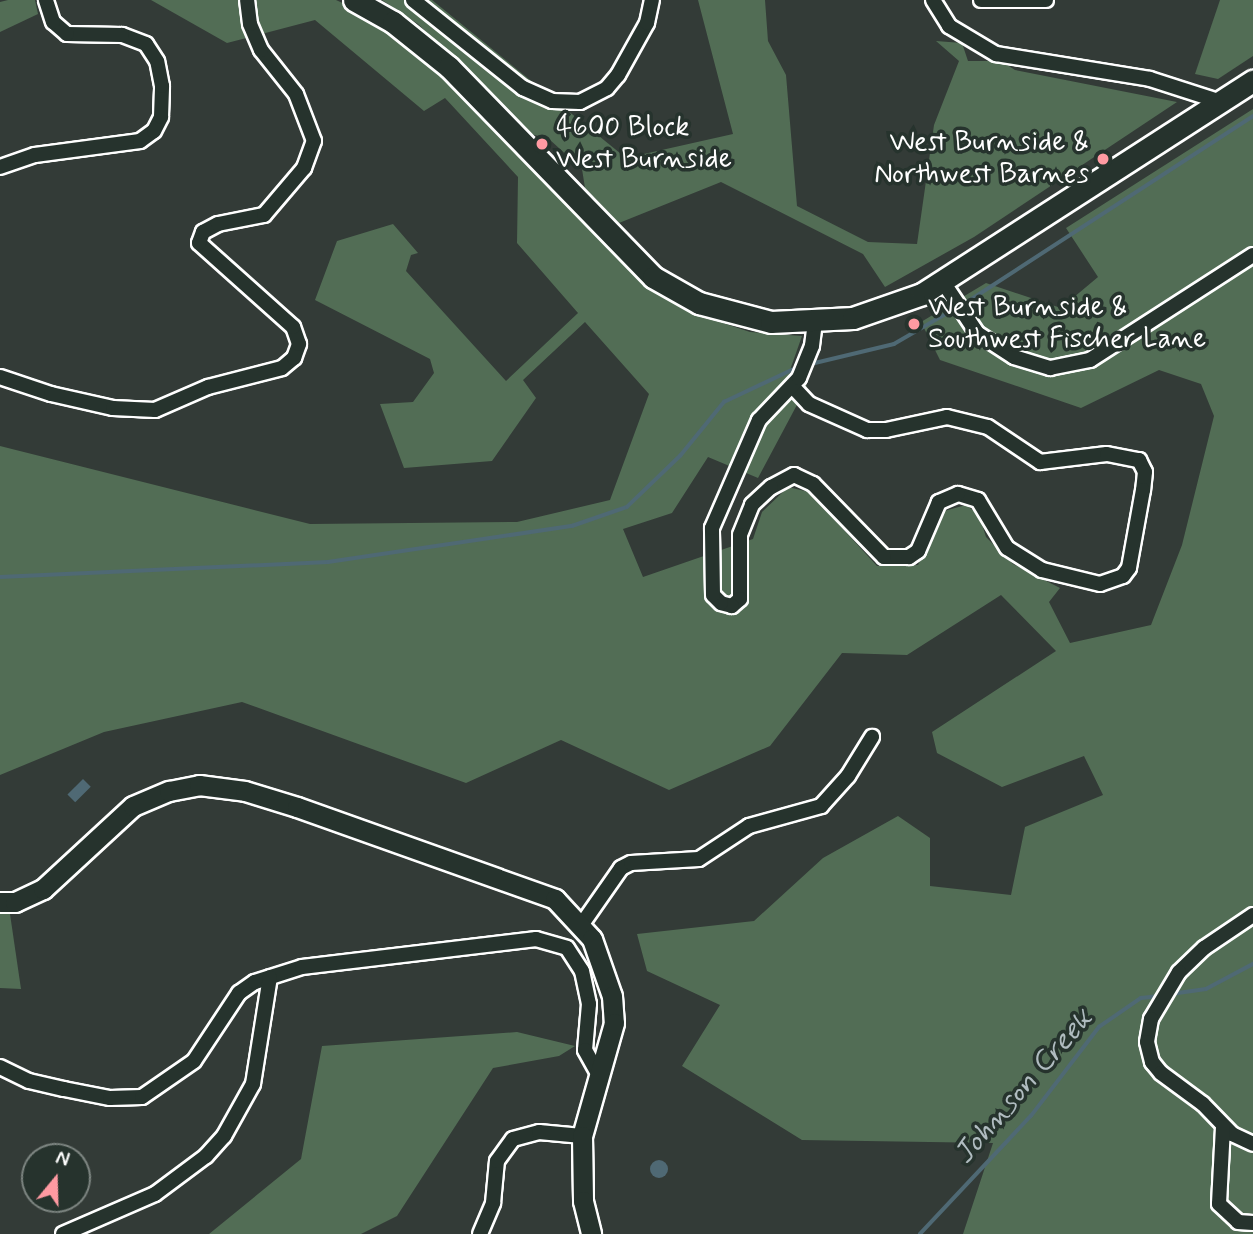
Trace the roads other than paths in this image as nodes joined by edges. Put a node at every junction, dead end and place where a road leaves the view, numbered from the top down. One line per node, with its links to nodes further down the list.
1 (46, 0): 11 (street)
2 (247, 0): 15 (street)
3 (354, 0): 14 (main road)
4 (413, 0): 5 (street)
5 (652, 0)
6 (936, 0): 10 (street)
7 (981, 0): 8 (street)
8 (1046, 0)
9 (1253, 81): 10 (main road)
10 (1221, 102): 13 (main road)
11 (0, 167)
12 (1253, 255): 13 (street)
13 (943, 282): 14 (main road)
14 (815, 323): 16 (street)
15 (0, 377)
16 (794, 388): 16 (street)
17 (872, 737): 20 (street)
18 (0, 902): 20 (street)
19 (1253, 915): 24 (street)
20 (582, 924): 23 (street)
21 (270, 977): 22 (street); 23 (street); 28 (street)
22 (0, 1067)
23 (599, 1075): 25 (street)
24 (1223, 1127): 26 (street); 27 (street)
25 (582, 1136): 29 (street); 30 (street)
26 (1253, 1144)
27 (1253, 1223)
28 (63, 1234)
29 (480, 1234)
30 (592, 1234)

